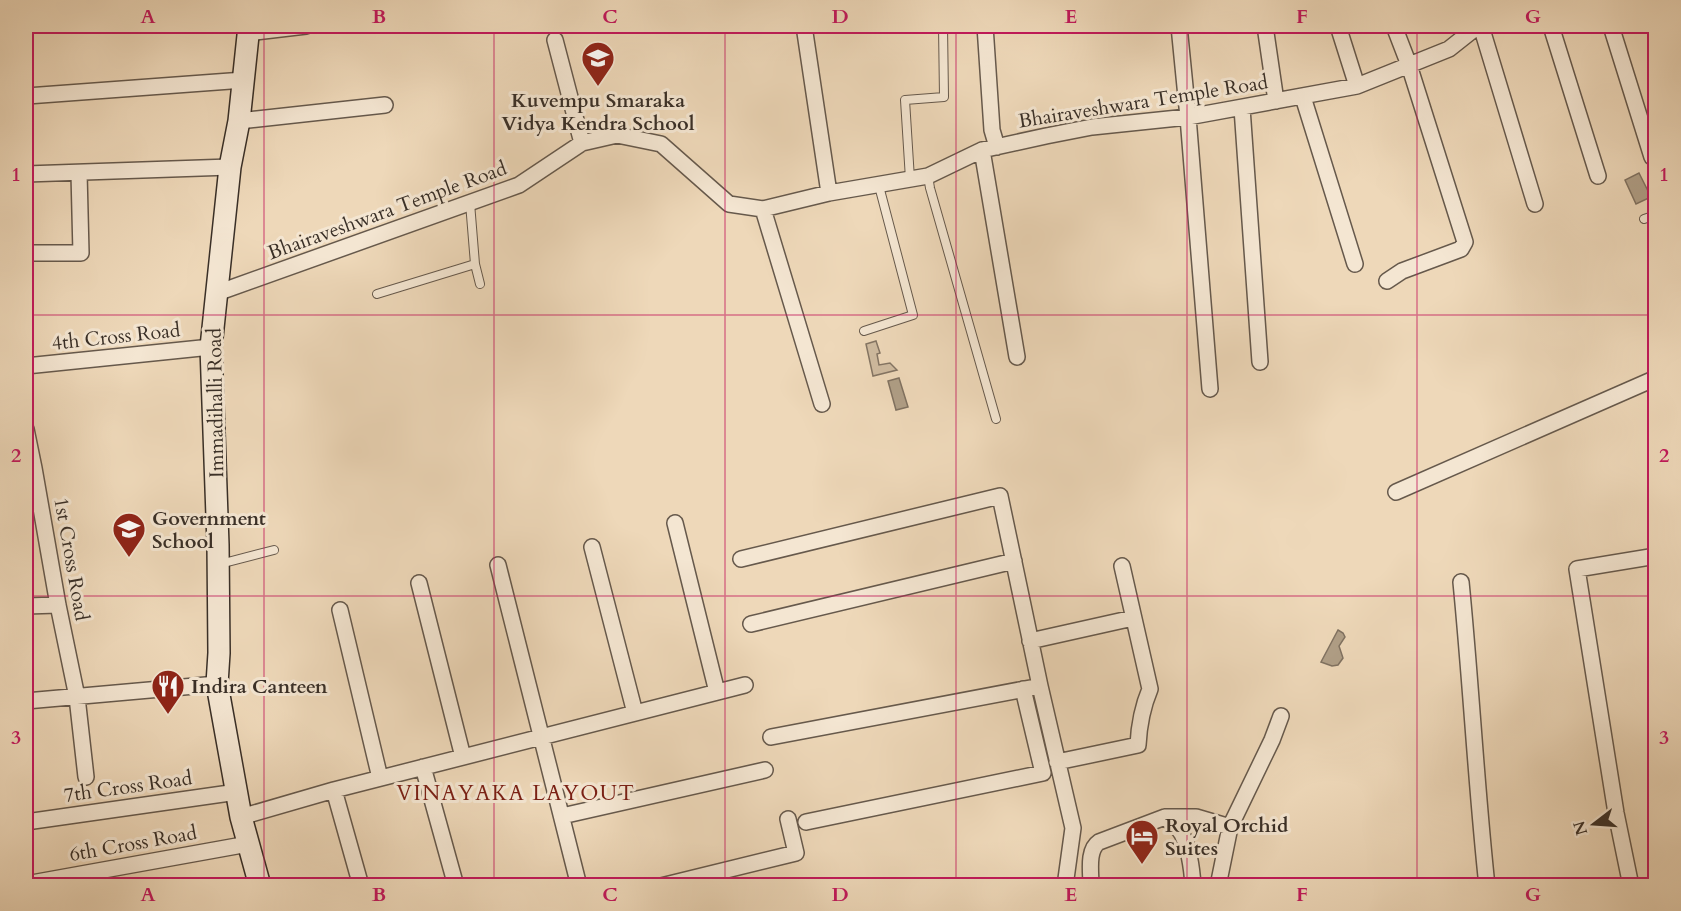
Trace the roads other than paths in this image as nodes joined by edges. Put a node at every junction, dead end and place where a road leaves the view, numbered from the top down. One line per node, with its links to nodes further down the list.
1 (306, 26): 12 (street)
2 (804, 26): 34 (street)
3 (943, 26): 32 (lane)
4 (985, 26): 25 (street)
5 (1179, 26): 22 (street)
6 (1265, 26): 19 (street)
7 (1338, 26): 16 (street)
8 (1394, 26): 14 (street)
9 (1480, 26): 14 (street, Bhairaveshwara Temple Road); 36 (street)
10 (1551, 26): 31 (street)
11 (1611, 26): 26 (street)
12 (248, 29): 15 (street, Immadihalli Road)
13 (555, 40): 24 (street)
14 (1409, 65): 16 (street, Bhairaveshwara Temple Road); 43 (street)
15 (244, 80): 17 (street); 23 (street, Immadihalli Road)
16 (1357, 86): 18 (street, Bhairaveshwara Temple Road)
17 (27, 96)
18 (1303, 97): 19 (street, Bhairaveshwara Temple Road); 42 (street)
19 (1276, 101): 21 (street, Bhairaveshwara Temple Road)
20 (385, 105): 23 (street)
21 (1242, 108): 22 (street, Bhairaveshwara Temple Road); 50 (street)
22 (1188, 117): 25 (street, Bhairaveshwara Temple Road); 53 (street)
23 (239, 121): 27 (street, Immadihalli Road)
24 (582, 143): 35 (street, Bhairaveshwara Temple Road); 37 (street, Bhairaveshwara Temple Road)
25 (990, 148): 30 (street, Bhairaveshwara Temple Road); 49 (street)
26 (1652, 157)
27 (230, 167): 28 (street); 45 (street, Immadihalli Road)
28 (79, 173): 29 (street); 40 (street)
29 (26, 174)
30 (928, 176): 32 (street, Bhairaveshwara Temple Road); 55 (lane)
31 (1598, 176)
32 (910, 179): 33 (street, Bhairaveshwara Temple Road)
33 (879, 186): 34 (street, Bhairaveshwara Temple Road); 47 (lane)
34 (829, 194): 37 (street, Bhairaveshwara Temple Road)
35 (470, 202): 41 (lane); 45 (street, Bhairaveshwara Temple Road)
36 (1535, 204)
37 (763, 209): 54 (street)
38 (1656, 215): 39 (lane)
39 (1644, 219)
40 (26, 253)
41 (475, 264): 44 (lane); 46 (lane)
42 (1354, 264)
43 (1387, 281)
44 (480, 284)
45 (217, 293): 48 (street, Immadihalli Road)
46 (377, 294)
47 (864, 331)
48 (212, 347): 51 (street, 4th Cross Road); 65 (street, Immadihalli Road)
49 (1017, 357)
50 (1260, 362)
51 (26, 366)
52 (1656, 378): 58 (street)
53 (1210, 389)
54 (822, 404)
55 (996, 419)
56 (26, 429): 57 (street, 1st Cross Road)
57 (30, 468): 70 (street, 1st Cross Road)
58 (1396, 492)
59 (675, 523): 80 (street)
60 (592, 547): 83 (street)
61 (274, 550): 65 (lane)
62 (1656, 556): 114 (street)
63 (741, 560): 64 (street)
64 (1014, 561): 74 (street); 75 (street)
65 (218, 564): 76 (street, Immadihalli Road)
66 (498, 565): 85 (street)
67 (1122, 566): 73 (street)
68 (1461, 582): 113 (street)
69 (419, 584): 87 (street)
70 (58, 605): 71 (street); 81 (street, 1st Cross Road)
71 (26, 606)
72 (340, 610): 92 (street)
73 (1133, 618): 75 (street); 88 (street)
74 (751, 624)
75 (1030, 641): 78 (street)
76 (217, 684): 81 (street); 94 (street, Immadihalli Road)
77 (746, 685): 80 (street)
78 (1040, 686): 79 (street); 88 (street)
79 (1023, 689): 86 (street); 100 (street)
80 (717, 692): 83 (street)
81 (77, 697): 82 (street); 91 (street, 1st Cross Road)
82 (26, 701)
83 (635, 713): 85 (street)
84 (1281, 716): 101 (street)
85 (542, 737): 87 (street); 95 (street)
86 (771, 737)
87 (463, 757): 89 (street)
88 (1057, 762): 109 (street)
89 (423, 767): 92 (street); 106 (street)
90 (765, 771): 95 (street)
91 (86, 777)
92 (380, 778): 93 (street)
93 (334, 790): 96 (street); 105 (street)
94 (237, 792): 96 (street, Immadihalli Road); 99 (street, 7th Cross Road)
95 (562, 816): 107 (street)
96 (241, 817): 102 (street, Immadihalli Road)
97 (1166, 817): 101 (street); 110 (street); 111 (street)
98 (788, 819): 108 (street)
99 (26, 822)
100 (806, 822)
101 (1230, 827): 112 (street)
102 (248, 844): 103 (street, 6th Cross Road); 104 (street, Immadihalli Road)
103 (26, 884)
104 (260, 885)
105 (361, 885)
106 (456, 885)
107 (579, 885)
108 (661, 885)
109 (1065, 885)
110 (1091, 885)
111 (1193, 885)
112 (1218, 885)
113 (1487, 885)
114 (1631, 885)

